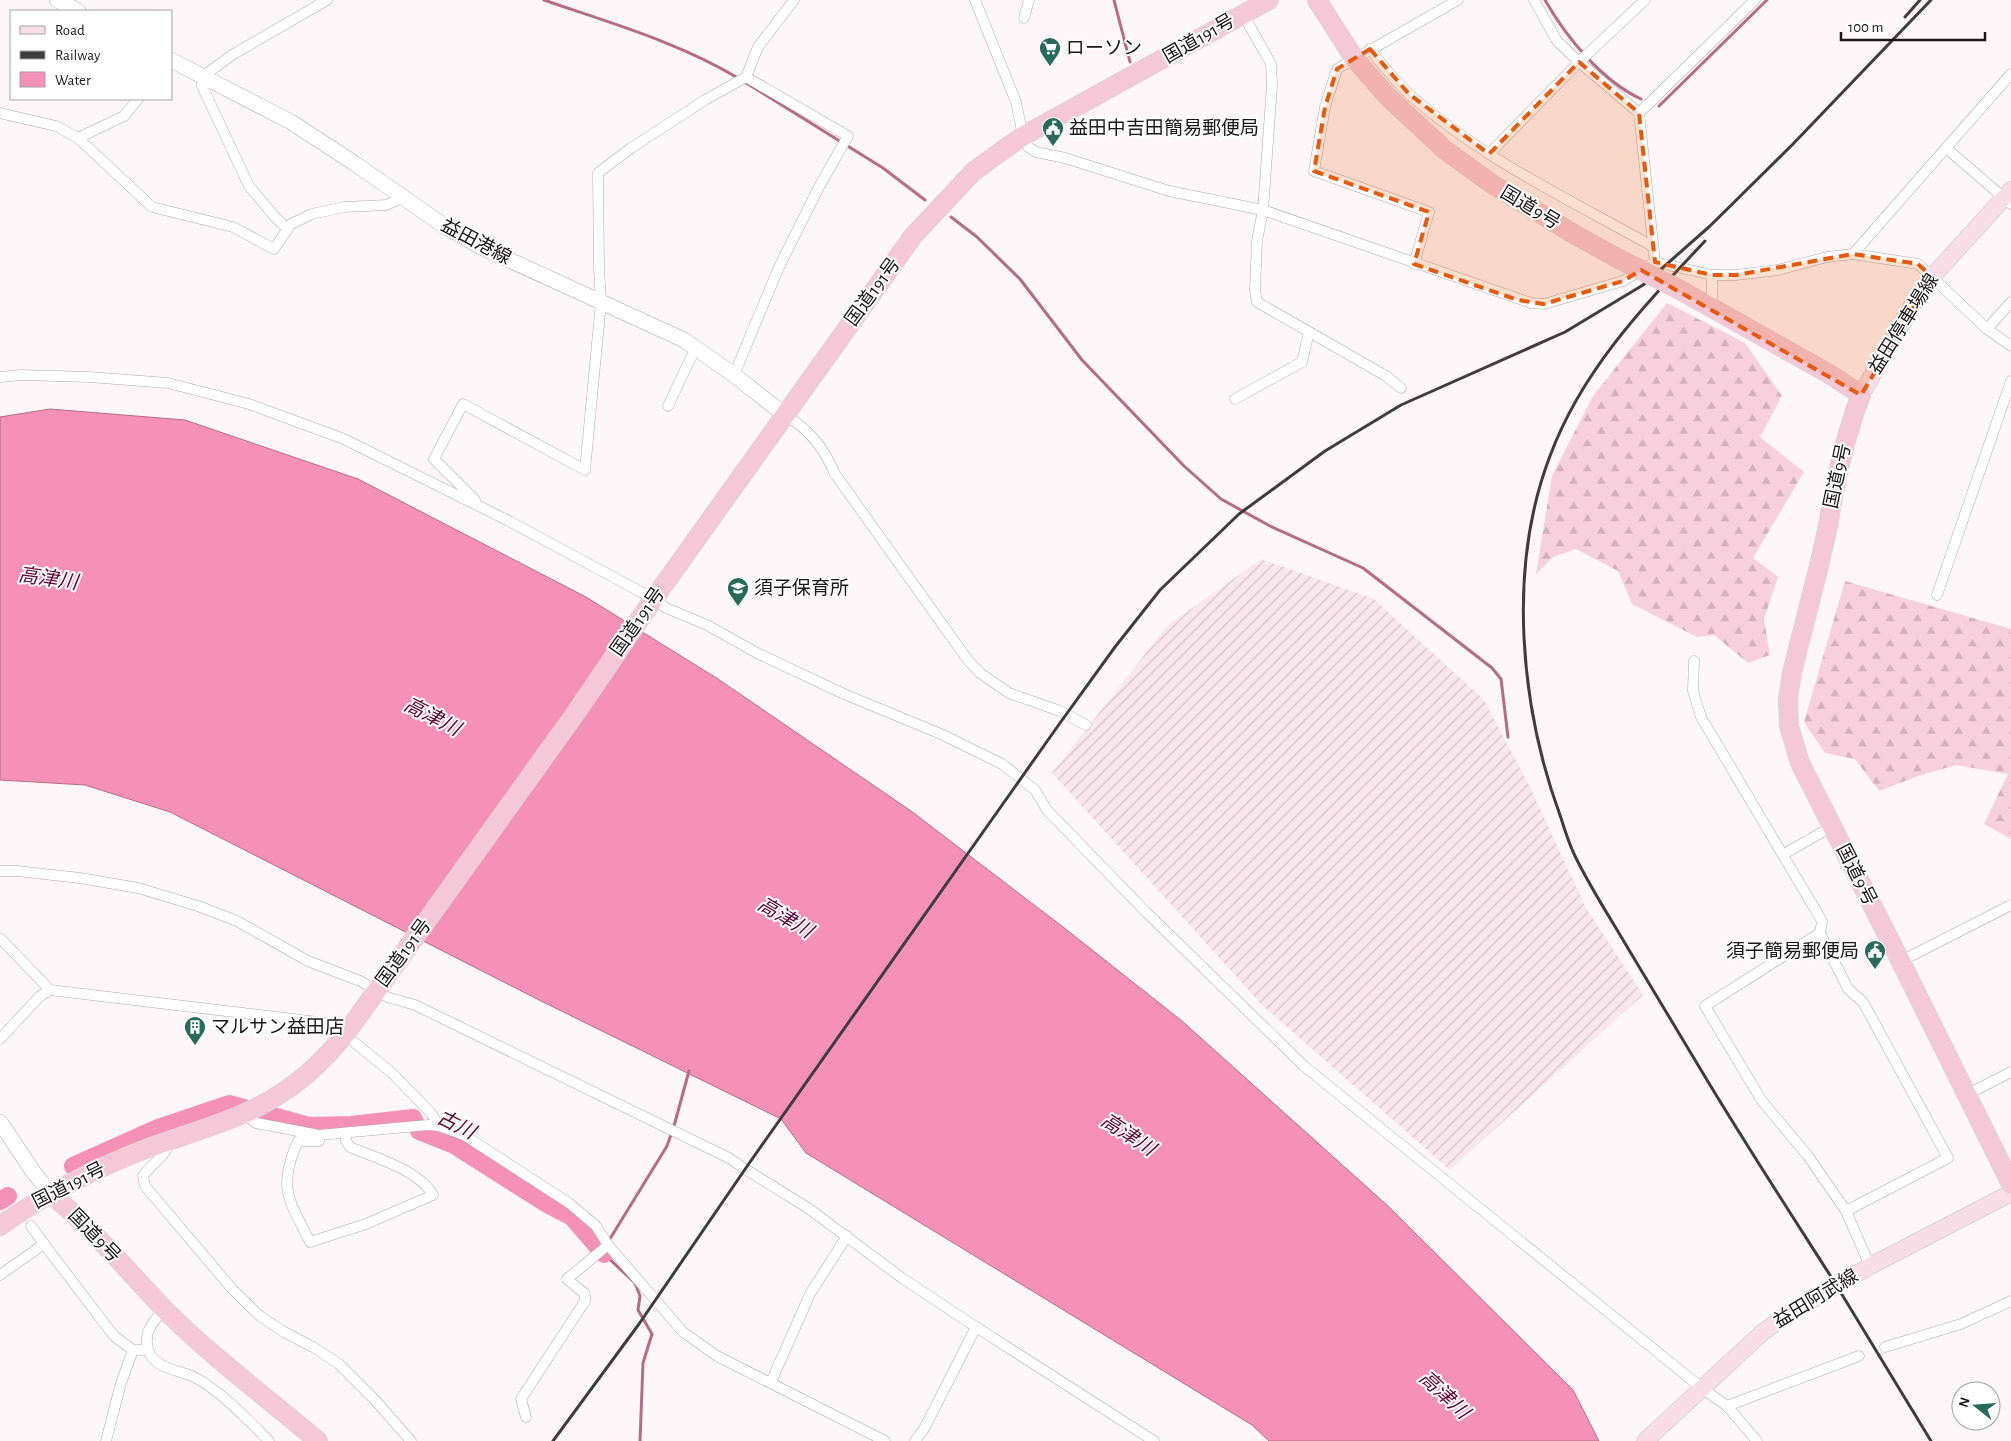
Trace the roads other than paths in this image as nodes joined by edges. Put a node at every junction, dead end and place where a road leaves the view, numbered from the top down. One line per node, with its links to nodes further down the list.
1 (57, 0): 12 (main road)
2 (328, 0): 19 (street)
3 (794, 0): 20 (street)
4 (974, 0): 24 (street)
5 (1029, 0): 14 (street)
6 (1269, 0): 13 (highway, 国道191号)
7 (1317, 0): 15 (highway, 国道9号)
8 (1458, 0): 15 (street)
9 (1534, 0): 17 (street)
10 (1645, 0): 17 (street)
11 (1755, 0): 22 (street)
12 (76, 10)
13 (1243, 14): 24 (highway, 国道191号); 30 (street)
14 (1024, 18)
15 (1362, 54): 27 (street); 35 (street); 40 (highway, 国道9号, bridge)
16 (172, 61): 19 (main road, 益田港線)
17 (1579, 62): 22 (street); 27 (street)
18 (2011, 74): 26 (street)
19 (202, 77): 29 (main road, 益田港線); 31 (street)
20 (746, 77): 38 (street); 45 (street)
21 (137, 100): 25 (street)
22 (1639, 113): 32 (street)
23 (0, 114): 25 (street)
24 (1023, 136): 30 (street); 52 (highway, 国道191号)
25 (78, 138): 31 (street)
26 (1946, 148): 28 (street); 33 (street)
27 (1489, 154): 32 (street)
28 (2009, 197): 37 (main road, 益田停車場線)
29 (404, 198): 31 (street); 38 (main road, 益田港線)
30 (1263, 210): 35 (street); 42 (street)
31 (287, 229)
32 (1652, 246): 34 (street)
33 (1853, 254): 36 (street); 37 (street)
34 (1655, 262): 35 (street); 36 (street)
35 (1414, 264)
36 (1712, 275): 40 (street)
37 (1932, 277): 41 (street); 49 (main road, 益田停車場線)
38 (601, 302): 44 (main road, 益田港線); 53 (street)
39 (2011, 302): 41 (street)
40 (1712, 308): 49 (highway, 国道9号)
41 (1987, 329): 43 (street)
42 (1309, 332): 48 (street); 50 (street)
43 (2011, 346)
44 (696, 347): 45 (main road, 益田港線); 51 (street)
45 (734, 375): 52 (main road, 益田港線)
46 (0, 377): 53 (street)
47 (2011, 381): 54 (street)
48 (1402, 388)
49 (1861, 394): 58 (highway, 国道9号)
50 (1234, 399)
51 (668, 406)
52 (785, 415): 55 (highway, 国道191号); 57 (street)
53 (482, 507): 55 (street)
54 (1937, 595)
55 (652, 601): 66 (highway, 国道191号); 98 (street)
56 (1694, 661): 59 (street)
57 (1086, 725)
58 (1831, 827): 59 (street); 65 (highway, 国道9号)
59 (1784, 854): 63 (street)
60 (0, 871): 66 (street)
61 (2008, 906): 62 (street); 65 (street)
62 (2011, 918)
63 (1820, 932): 82 (street); 82 (street)
64 (0, 938): 67 (street)
65 (1901, 961): 72 (highway, 国道9号)
66 (378, 988): 73 (highway, 国道191号); 85 (street)
67 (50, 990): 68 (street); 69 (street)
68 (337, 1028)
69 (0, 1039)
70 (355, 1043): 75 (street)
71 (2011, 1072): 72 (street)
72 (1968, 1094): 79 (highway, 国道9号)
73 (244, 1114): 77 (street); 78 (highway, 国道191号)
74 (0, 1122): 81 (main road)
75 (439, 1126): 76 (street); 87 (street)
76 (346, 1134): 77 (street); 77 (street)
77 (319, 1135)
78 (170, 1140): 81 (highway, 国道191号); 105 (street)
79 (2011, 1184)
80 (2011, 1193): 88 (main road, 益田阿武線)
81 (52, 1195): 83 (highway, 国道191号); 91 (highway, 国道9号)
82 (1846, 1211): 88 (street)
83 (0, 1226)
84 (31, 1226): 86 (street)
85 (847, 1236): 92 (street); 97 (street)
86 (44, 1244): 89 (street); 94 (street)
87 (608, 1245): 97 (street); 100 (street)
88 (1870, 1266): 98 (main road, 益田阿武線)
89 (0, 1275)
90 (2011, 1301): 93 (street)
91 (161, 1312): 95 (street); 103 (highway); 104 (highway)
92 (976, 1327): 107 (street); 108 (street)
93 (1886, 1347)
94 (133, 1350): 95 (street); 101 (street)
95 (148, 1350): 102 (street)
96 (1859, 1356): 99 (street)
97 (771, 1382): 106 (street)
98 (1700, 1392): 99 (street); 109 (main road, 益田阿武線)
99 (1728, 1406): 110 (street)
100 (526, 1417)
101 (106, 1441)
102 (269, 1441)
103 (306, 1441)
104 (318, 1441)
105 (411, 1441)
106 (885, 1441)
107 (914, 1441)
108 (1154, 1441)
109 (1646, 1441)
110 (1757, 1441)

